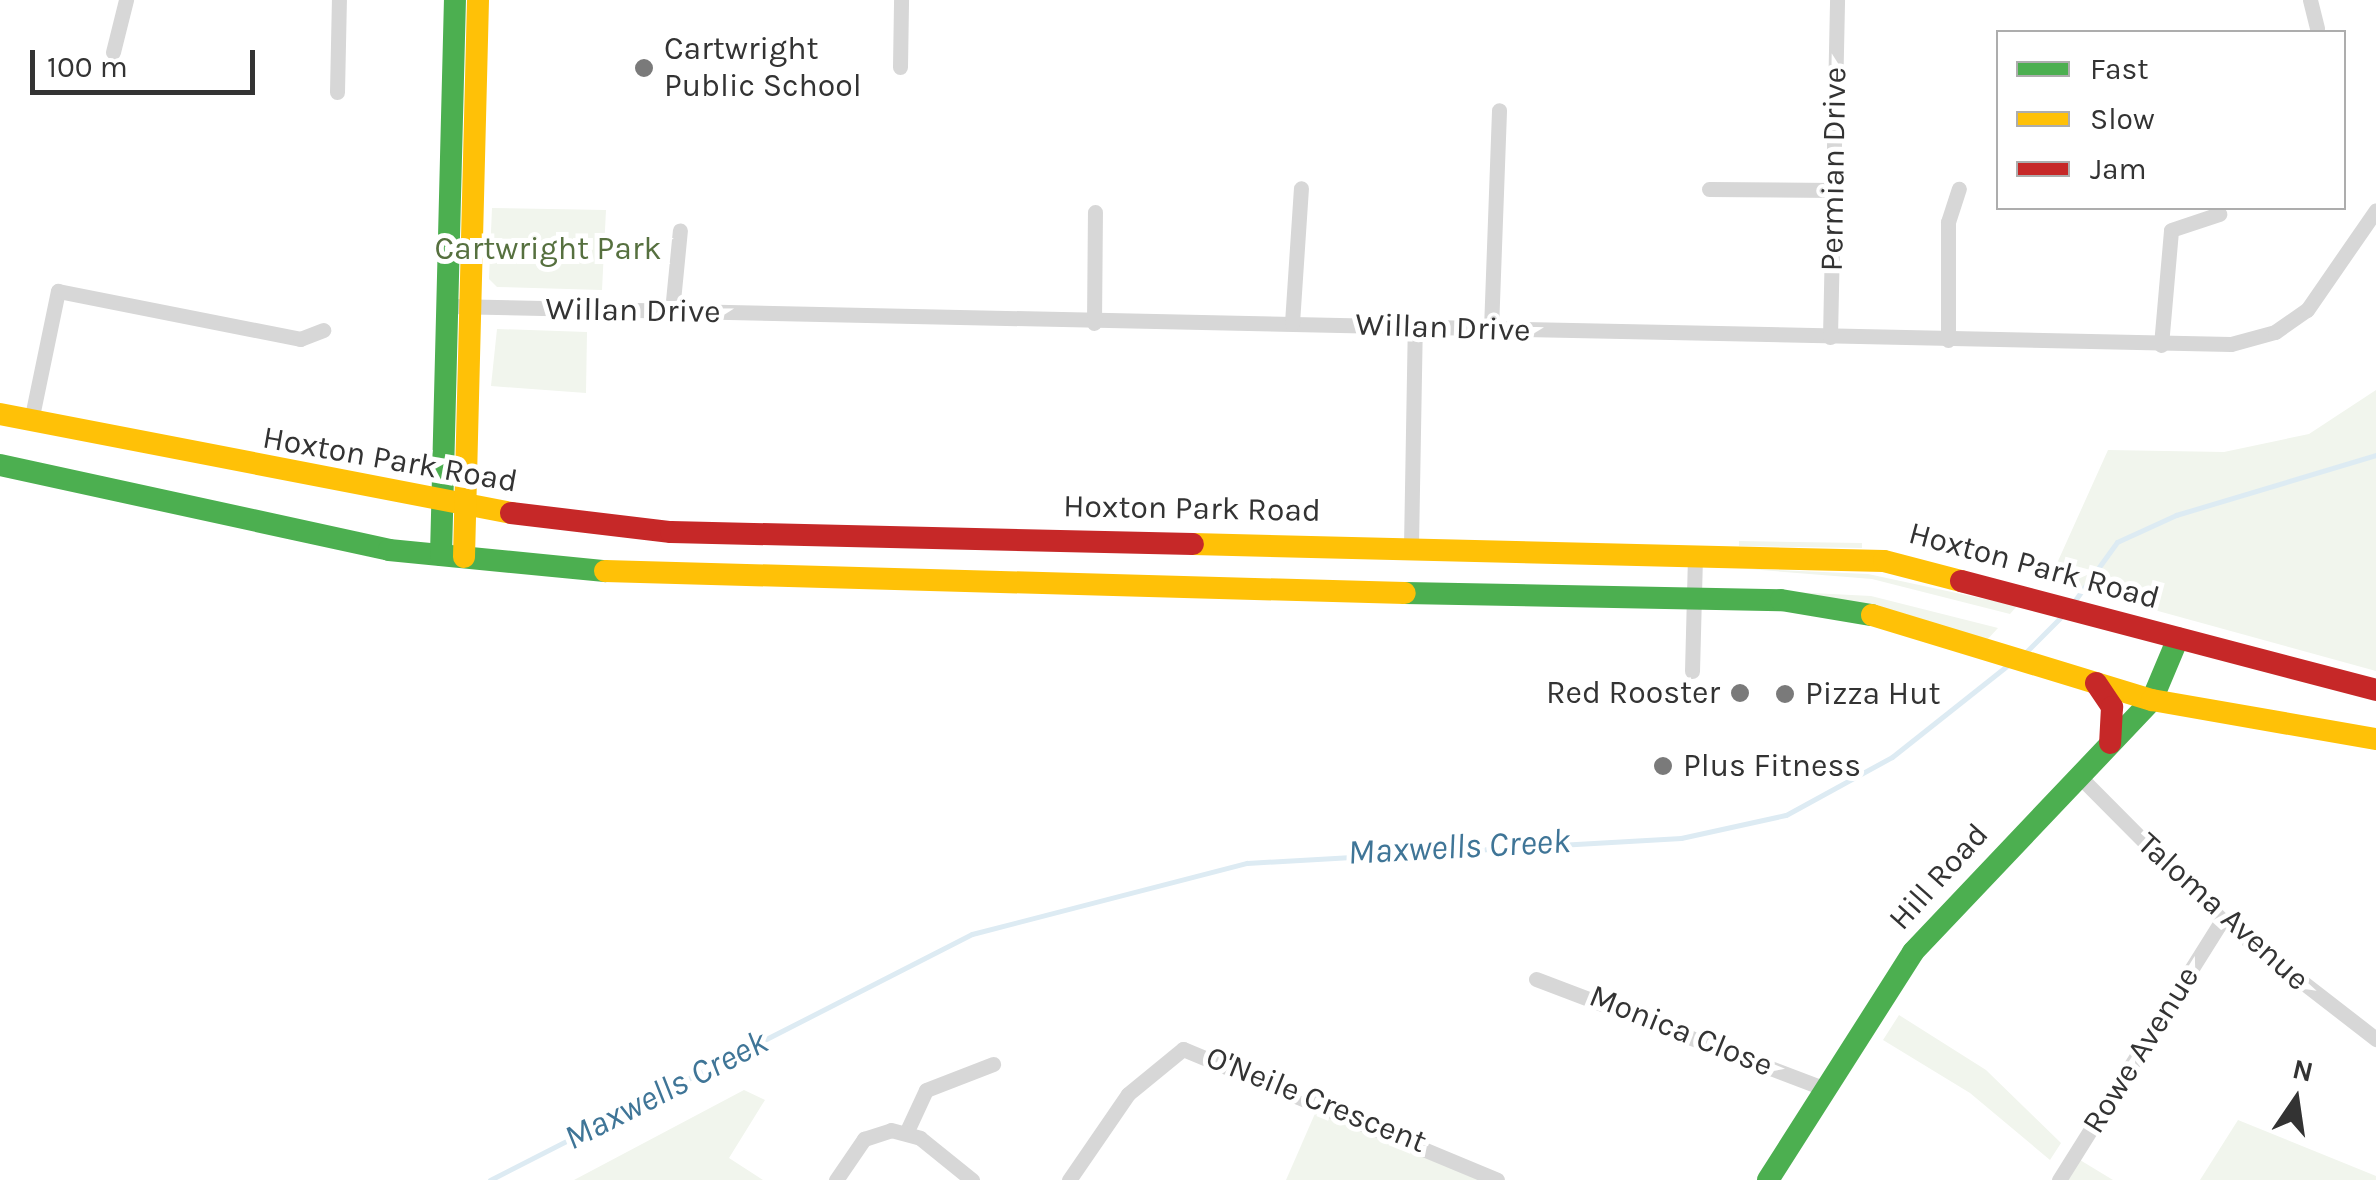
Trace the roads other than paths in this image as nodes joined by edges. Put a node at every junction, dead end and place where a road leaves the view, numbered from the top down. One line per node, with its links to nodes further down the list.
1 (126, 0): 9 (street)
2 (339, 0): 11 (street)
3 (455, 0): 17 (main road)
4 (478, 0): 17 (main road)
5 (901, 0): 10 (street)
6 (1837, 0): 16 (street, Permian Drive)
7 (2310, 0): 8 (street)
8 (2317, 28)
9 (112, 52)
10 (900, 67)
11 (338, 92)
12 (1499, 110): 27 (street)
13 (1300, 188): 24 (street)
14 (1709, 189): 16 (street)
15 (1959, 189): 30 (street)
16 (1836, 190): 29 (street, Permian Drive)
17 (462, 201): 22 (main road)
18 (2376, 210): 31 (street, Willan Drive)
19 (1095, 212): 25 (street)
20 (2218, 214): 31 (street)
21 (680, 230): 23 (street)
22 (459, 307): 23 (street, Willan Drive); 35 (main road)
23 (672, 311): 25 (street, Willan Drive)
24 (1292, 322): 25 (street, Willan Drive); 26 (street, Willan Drive)
25 (1094, 323)
26 (1416, 327): 27 (street, Willan Drive); 36 (street)
27 (1491, 329): 29 (street, Willan Drive)
28 (323, 330): 33 (street)
29 (1830, 338): 30 (street, Willan Drive)
30 (1948, 340): 31 (street, Willan Drive)
31 (2161, 345)
32 (0, 414): 33 (main road, Hoxton Park Road)
33 (31, 420): 35 (main road, Hoxton Park Road)
34 (0, 465): 38 (main road)
35 (454, 507): 36 (main road, Hoxton Park Road); 38 (main road)
36 (1412, 546): 37 (main road, Hoxton Park Road)
37 (1694, 554): 39 (street); 40 (main road, Hoxton Park Road)
38 (453, 556): 39 (main road)
39 (1694, 598): 41 (street); 42 (main road)
40 (2178, 638): 43 (main road, Hoxton Park Road); 44 (main road, Hill Road)
41 (1692, 671)
42 (2096, 683): 44 (main road); 46 (main road)
43 (2376, 690)
44 (2152, 700): 45 (main road); 46 (main road, Hill Road)
45 (2376, 739)
46 (2110, 744): 47 (main road, Hill Road)
47 (2079, 776): 48 (street, Taloma Avenue); 52 (main road, Hill Road)
48 (2222, 920): 50 (street, Taloma Avenue); 59 (street, Rowe Avenue)
49 (1536, 979): 52 (street, Monica Close)
50 (2376, 1039)
51 (993, 1064): 53 (street)
52 (1824, 1089): 58 (main road, Hill Road)
53 (907, 1132): 54 (street); 55 (street)
54 (836, 1180)
55 (972, 1180)
56 (1069, 1180): 57 (street, O'Neile Crescent)
57 (1498, 1180)
58 (1768, 1180)
59 (2060, 1180)

